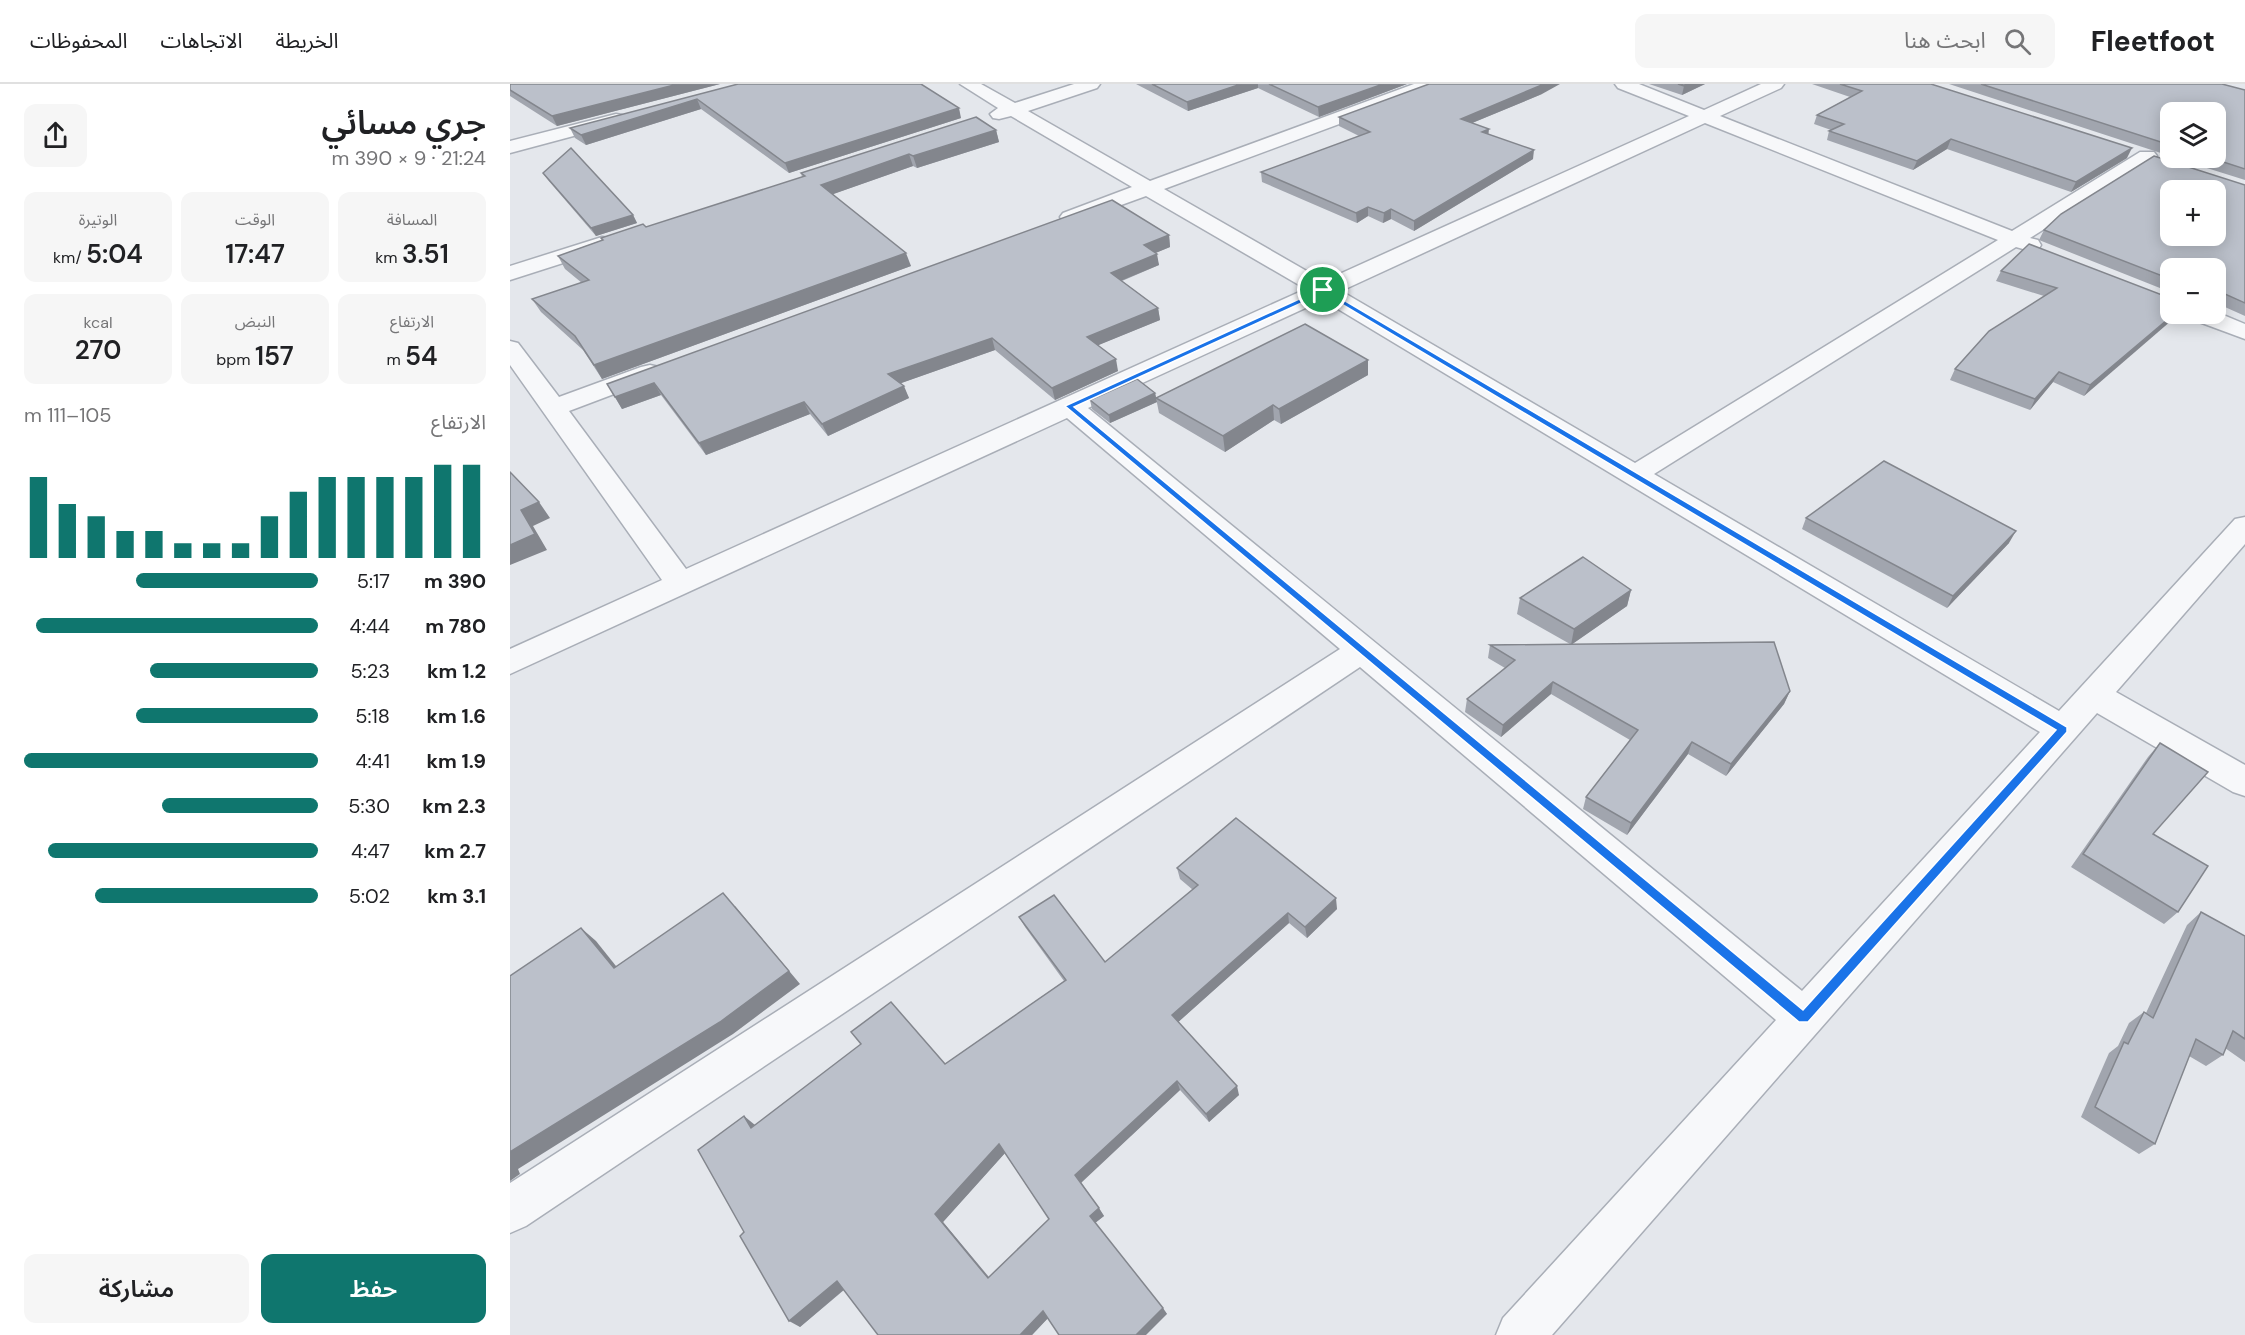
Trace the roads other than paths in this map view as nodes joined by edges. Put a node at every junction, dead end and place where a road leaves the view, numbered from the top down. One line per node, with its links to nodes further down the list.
1 (969, 84): 6 (street)
2 (1091, 84): 6 (street)
3 (1430, 84): 12 (street)
4 (1624, 84): 8 (street)
5 (1775, 84): 8 (street)
6 (1011, 110): 9 (street); 12 (street)
7 (635, 114): 10 (street)
8 (1706, 115): 15 (street); 18 (street)
9 (977, 121)
10 (510, 147)
11 (2124, 149): 15 (street)
12 (1147, 189): 13 (street); 18 (street)
13 (1046, 226)
14 (624, 236): 17 (street)
15 (2013, 239): 16 (street); 25 (street)
16 (2045, 252)
17 (510, 273)
18 (1323, 290): 23 (street); 25 (street)
19 (2225, 324): 20 (street)
20 (2245, 332)
21 (510, 348): 24 (street)
22 (665, 367): 24 (street)
23 (1069, 406): 27 (street); 28 (street)
24 (553, 408): 27 (street)
25 (1634, 475): 31 (street)
26 (2245, 526): 30 (street)
27 (681, 584): 29 (street)
28 (1362, 650): 33 (street); 34 (street)
29 (510, 662)
30 (2094, 695): 31 (street); 32 (street)
31 (2063, 729): 33 (street)
32 (2245, 782)
33 (1804, 1018): 35 (street)
34 (510, 1210)
35 (1520, 1335)

